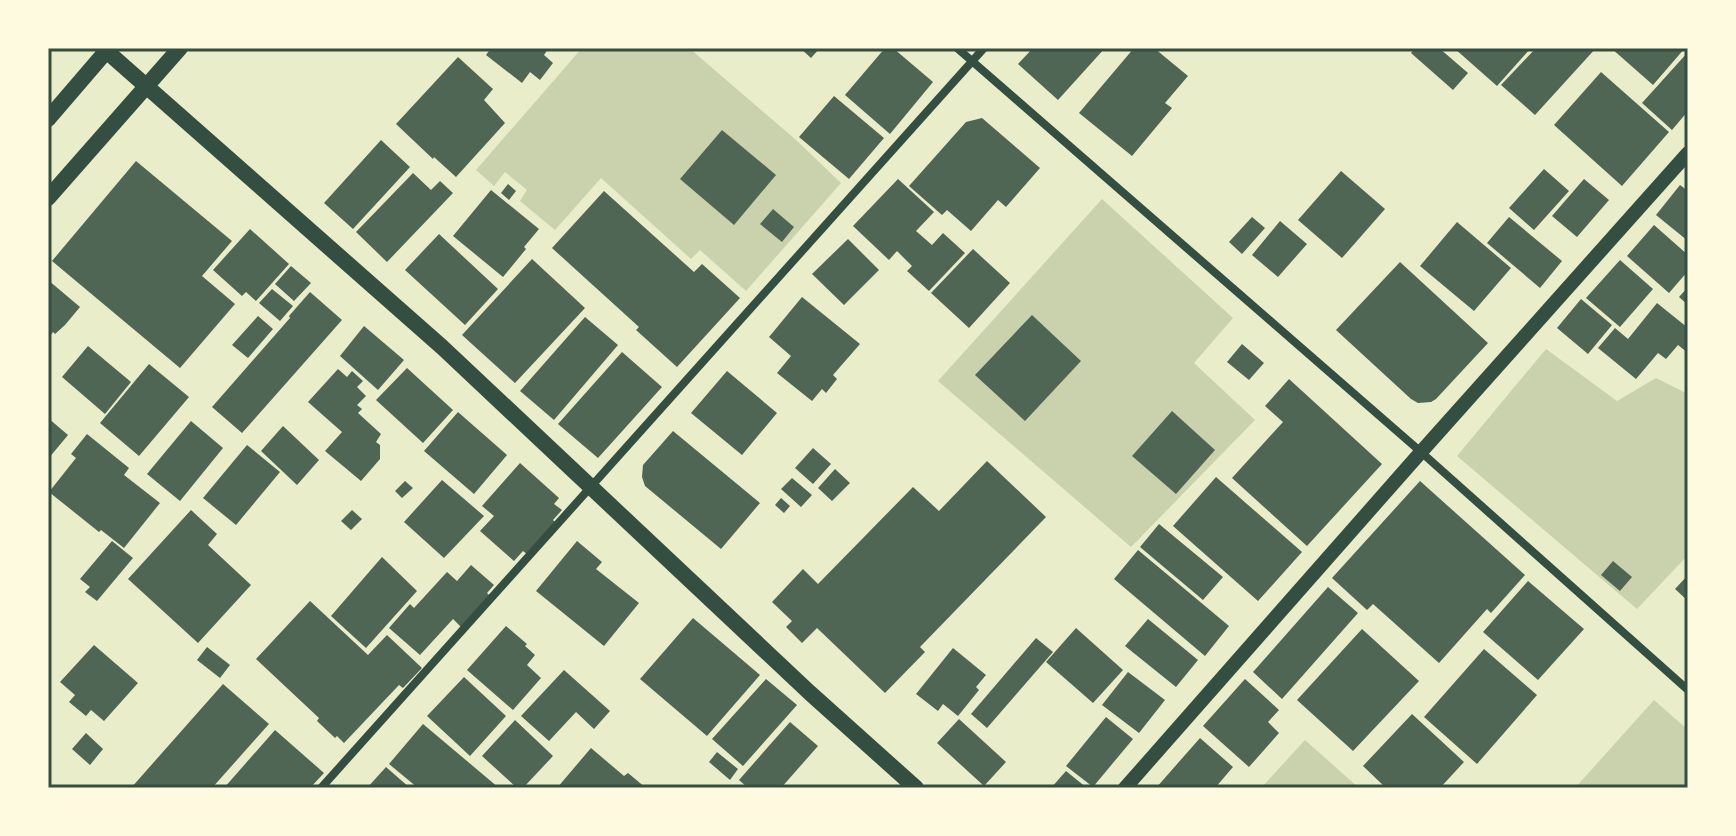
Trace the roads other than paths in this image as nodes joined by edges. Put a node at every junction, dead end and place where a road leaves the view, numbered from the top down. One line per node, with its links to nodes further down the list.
1 (180, 48): 6 (main road)
2 (957, 48): 5 (street)
3 (984, 48): 5 (street)
4 (106, 49): 6 (main road); 7 (main road)
5 (972, 61): 10 (street); 11 (street)
6 (146, 86): 9 (main road); 11 (main road)
7 (48, 119)
8 (1688, 153): 10 (street)
9 (48, 198)
10 (1421, 452): 12 (street); 15 (street)
11 (592, 487): 13 (street); 14 (main road)
12 (1688, 690)
13 (321, 788)
14 (916, 788)
15 (1125, 788)

